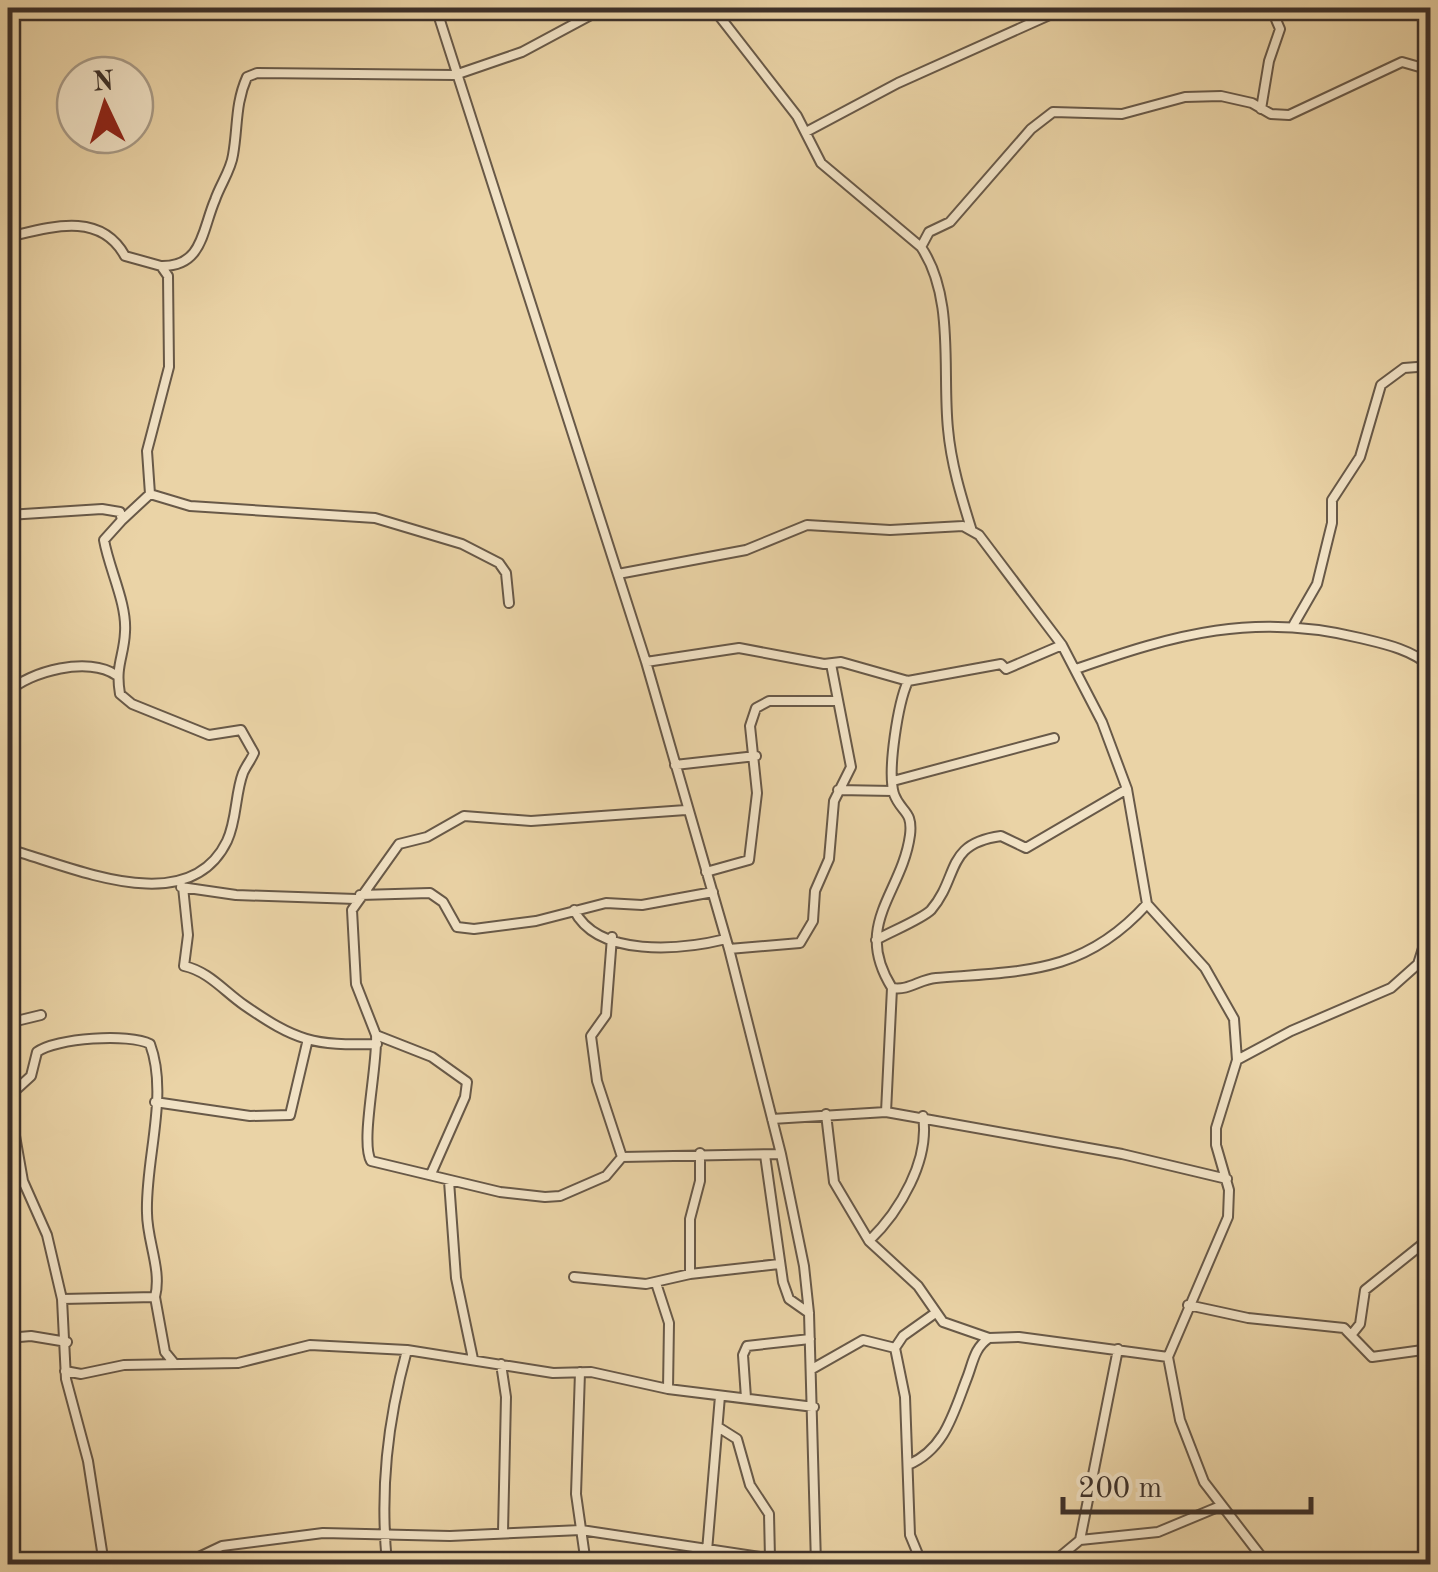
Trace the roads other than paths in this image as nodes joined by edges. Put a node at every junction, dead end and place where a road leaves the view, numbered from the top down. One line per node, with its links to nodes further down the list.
1 (436, 8): 7 (street)
2 (604, 8): 7 (street)
3 (714, 8): 9 (street)
4 (1065, 8): 9 (street)
5 (1271, 8): 8 (street)
6 (1430, 70): 8 (street)
7 (455, 75): 12 (street); 18 (street)
8 (1262, 109): 11 (street)
9 (806, 132): 11 (street)
10 (8, 237): 12 (street)
11 (921, 247): 17 (street)
12 (161, 266): 14 (street)
13 (1430, 366): 20 (street)
14 (150, 494): 16 (street); 19 (street)
15 (8, 515): 16 (street)
16 (122, 520): 26 (street)
17 (970, 528): 18 (street); 21 (street)
18 (618, 574): 22 (street)
19 (509, 603)
20 (1294, 624): 24 (street); 25 (street)
21 (1062, 646): 25 (street); 27 (street)
22 (646, 662): 23 (street); 32 (street)
23 (831, 664): 27 (street); 29 (street)
24 (1430, 666)
25 (1076, 669): 34 (street)
26 (116, 676): 28 (street); 39 (street)
27 (908, 681): 33 (street)
28 (8, 692)
29 (838, 701): 31 (street); 35 (street)
30 (1054, 738): 33 (street)
31 (756, 756): 32 (street); 38 (street)
32 (675, 764): 36 (street)
33 (893, 786): 35 (street); 47 (street)
34 (1127, 789): 43 (street); 47 (street)
35 (838, 790): 48 (street)
36 (686, 810): 38 (street); 42 (street)
37 (8, 850): 39 (street)
38 (706, 872): 41 (street)
39 (172, 884): 40 (street)
40 (183, 887): 42 (street); 53 (street)
41 (713, 892): 44 (street); 48 (street)
42 (358, 897): 44 (street); 52 (street)
43 (1147, 904): 49 (street); 54 (street)
44 (574, 910): 46 (street)
45 (1430, 926): 54 (street)
46 (612, 938): 48 (street); 64 (street)
47 (876, 940): 49 (street)
48 (727, 944): 60 (street)
49 (892, 988): 57 (street)
50 (41, 1015): 51 (street)
51 (8, 1023)
52 (376, 1039): 53 (street); 65 (street); 65 (street)
53 (307, 1043): 56 (street)
54 (1237, 1060): 66 (street)
55 (8, 1097): 56 (street); 75 (street)
56 (154, 1102): 74 (street)
57 (886, 1112): 58 (street); 59 (street)
58 (826, 1114): 60 (street); 69 (street)
59 (922, 1116): 66 (street); 69 (street)
60 (772, 1118): 62 (street)
61 (700, 1153): 63 (street); 64 (street); 71 (street)
62 (781, 1154): 63 (street); 77 (street)
63 (765, 1155): 70 (street)
64 (622, 1157): 67 (street)
65 (431, 1174): 67 (street)
66 (1227, 1179): 76 (street)
67 (449, 1181): 89 (street)
68 (1430, 1238): 79 (street)
69 (869, 1241): 78 (street)
70 (779, 1264): 71 (street); 77 (street)
71 (690, 1274): 73 (street)
72 (574, 1277): 73 (street)
73 (656, 1283): 95 (street)
74 (155, 1297): 75 (street); 90 (street)
75 (62, 1299): 83 (street)
76 (1188, 1305): 79 (street); 88 (street)
77 (809, 1313): 82 (street)
78 (934, 1314): 81 (street); 84 (street)
79 (1352, 1334): 86 (street)
80 (8, 1338): 83 (street)
81 (989, 1338): 85 (street); 100 (street)
82 (810, 1340): 92 (street); 97 (street)
83 (66, 1342): 93 (street)
84 (896, 1348): 92 (street); 100 (street)
85 (1118, 1349): 88 (street); 105 (street)
86 (1430, 1349)
87 (407, 1350): 89 (street); 90 (street); 104 (street)
88 (1168, 1357): 101 (street)
89 (473, 1359): 91 (street)
90 (174, 1363): 93 (street)
91 (500, 1364): 94 (street); 103 (street)
92 (812, 1369): 98 (street)
93 (65, 1372): 108 (street)
94 (580, 1372): 95 (street); 102 (street)
95 (668, 1388): 96 (street)
96 (720, 1396): 97 (street); 99 (street)
97 (746, 1398): 98 (street)
98 (814, 1407): 113 (street)
99 (718, 1427): 106 (street); 107 (street)
100 (908, 1465): 114 (street)
101 (1218, 1506): 105 (street); 116 (street)
102 (581, 1530): 103 (street); 106 (street); 111 (street)
103 (503, 1532): 104 (street)
104 (384, 1533): 109 (street); 110 (street)
105 (1080, 1540): 115 (street)
106 (707, 1551): 107 (street)
107 (770, 1558): 112 (street)
108 (104, 1564)
109 (184, 1564)
110 (387, 1564)
111 (586, 1564)
112 (806, 1564)
113 (816, 1564)
114 (922, 1564)
115 (1050, 1564)
116 (1267, 1564)

